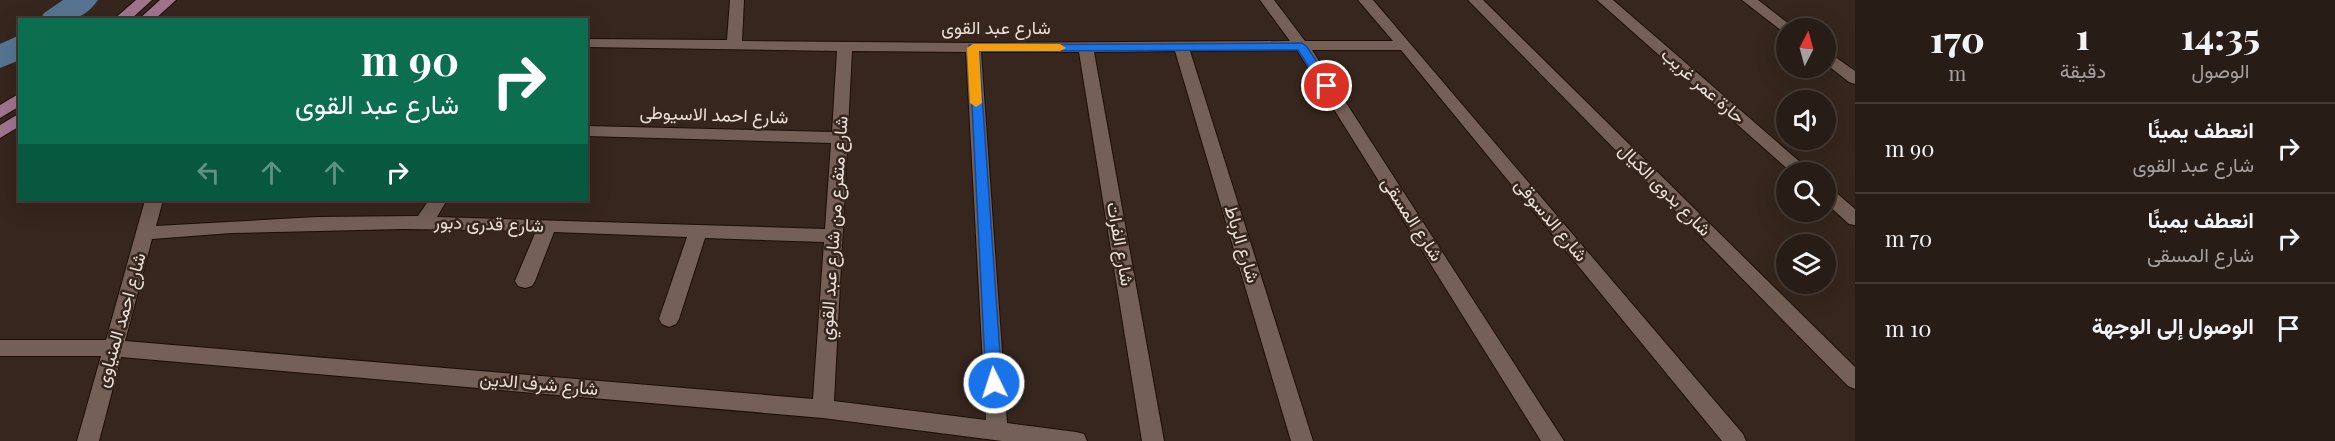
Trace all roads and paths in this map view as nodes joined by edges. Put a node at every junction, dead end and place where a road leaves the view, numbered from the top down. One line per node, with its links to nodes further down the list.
1 (145, 0): 9 (main road)
2 (169, 0): 10 (main road)
3 (737, 0): 13 (street)
4 (1267, 0): 17 (street, شارع المسقى)
5 (1365, 0): 14 (street, شارع الدسوقى)
6 (1475, 0): 42 (street, شارع بدوى الكيال)
7 (1604, 0): 28 (street, حارة عمر غريب)
8 (1749, 0): 11 (street)
9 (122, 18)
10 (147, 18)
11 (1776, 20)
12 (588, 43): 13 (street, شارع عبد القوى)
13 (734, 45): 15 (street, شارع عبد القوى)
14 (1405, 45): 17 (street, شارع عبد القوى); 50 (street, شارع الدسوقى)
15 (845, 46): 18 (street, شارع عبد القوى); 27 (street, شارع متفرع من شارع عبد القوي)
16 (1181, 47): 17 (street, شارع عبد القوى); 19 (street, شارع عبد القوى); 48 (street, شارع الرباط)
17 (1302, 47): 49 (street, شارع المسقى)
18 (973, 48): 19 (street, شارع عبد القوى); 44 (street)
19 (1086, 48): 47 (street, شارع الفرات)
20 (1836, 65): 21 (street)
21 (1855, 79)
22 (18, 100): 23 (main road)
23 (0, 113)
24 (18, 119): 26 (main road)
25 (588, 131): 27 (street, شارع احمد الاسيوطى)
26 (0, 133)
27 (840, 138): 37 (street, شارع متفرع من شارع عبد القوي)
28 (1790, 162)
29 (154, 201): 36 (street, شارع احمد المنياوى)
30 (437, 201): 33 (street)
31 (1836, 203): 32 (street)
32 (1855, 219)
33 (424, 222): 34 (street, شارع قدرى دبور); 36 (street, شارع قدرى دبور)
34 (547, 226): 35 (street, شارع قدرى دبور); 38 (street)
35 (698, 231): 37 (street, شارع قدرى دبور); 39 (street)
36 (146, 233): 41 (street, شارع احمد المنياوى)
37 (832, 236): 43 (street, شارع متفرع من شارع عبد القوي)
38 (525, 281)
39 (669, 319)
40 (0, 348): 41 (street, شارع شرف الدين)
41 (113, 348): 43 (street, شارع شرف الدين); 45 (street, شارع احمد المنياوى)
42 (1855, 380)
43 (823, 409): 44 (street, شارع شرف الدين)
44 (997, 431): 46 (street, شارع شرف الدين)
45 (88, 441)
46 (1076, 441)
47 (1153, 441)
48 (1302, 441)
49 (1553, 441)
50 (1735, 441)

